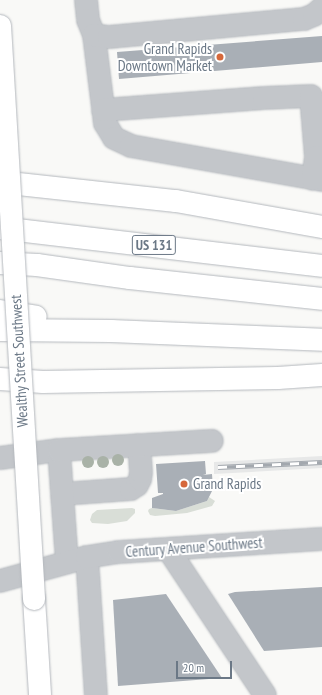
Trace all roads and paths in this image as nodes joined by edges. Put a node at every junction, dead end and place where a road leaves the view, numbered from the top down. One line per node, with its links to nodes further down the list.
1 (86, 0): 5 (street)
2 (100, 0): 5 (street)
3 (322, 8): 5 (street)
4 (0, 26): 11 (main road, Wealthy Street Southwest, bridge)
5 (94, 35): 6 (street)
6 (104, 110): 7 (street); 7 (street)
7 (318, 180)
8 (0, 182): 9 (main road)
9 (322, 227)
10 (0, 228): 12 (main road, US 131)
11 (7, 264): 13 (main road); 19 (main road, Wealthy Street Southwest, bridge)
12 (322, 266)
13 (322, 299)
14 (0, 311): 16 (main road)
15 (0, 330): 16 (main road)
16 (110, 331): 17 (main road)
17 (322, 340)
18 (322, 375): 19 (main road)
19 (10, 380): 29 (main road, Wealthy Street Southwest, bridge)
20 (212, 441): 21 (street)
21 (139, 446): 22 (street); 24 (street)
22 (59, 450): 23 (street); 24 (street)
23 (0, 458)
24 (62, 494): 27 (street)
25 (322, 539): 26 (street, Century Avenue Southwest)
26 (168, 549): 27 (street, Century Avenue Southwest); 31 (street)
27 (77, 560): 28 (street, Century Avenue Southwest); 30 (street)
28 (0, 581)
29 (40, 695)
30 (96, 695)
31 (265, 695)

